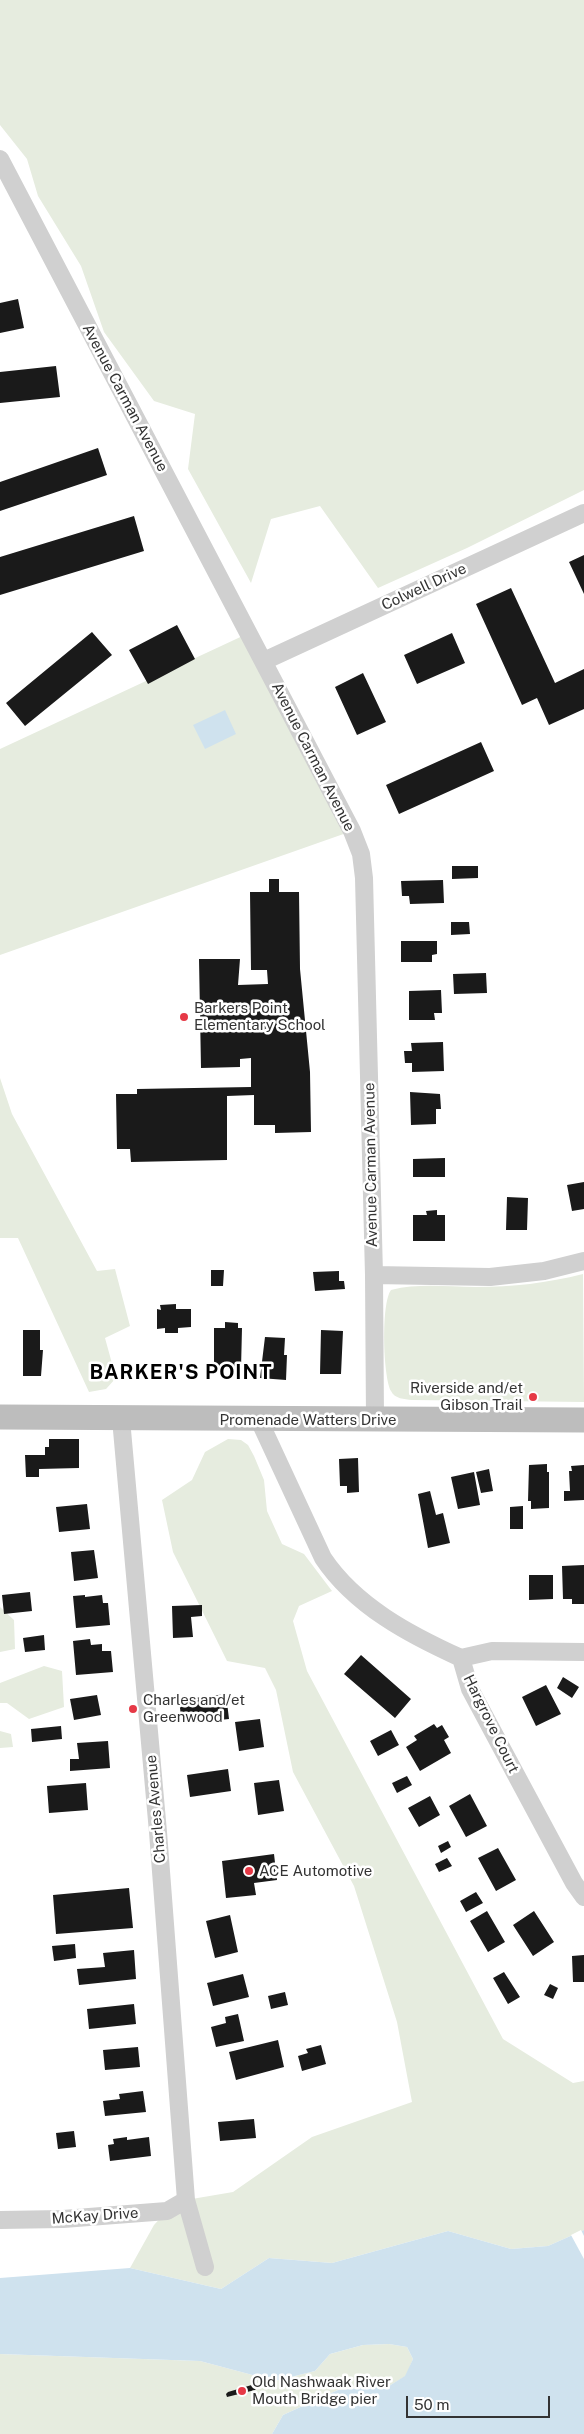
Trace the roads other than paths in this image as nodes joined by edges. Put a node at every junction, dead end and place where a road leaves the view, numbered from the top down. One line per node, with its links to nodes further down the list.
1 (0, 159): 3 (street, Avenue Carman Avenue)
2 (584, 513): 3 (street, Colwell Drive)
3 (264, 661): 5 (street, Avenue Carman Avenue)
4 (584, 1261): 5 (street)
5 (374, 1275): 9 (street, Avenue Carman Avenue)
6 (0, 1417): 7 (main road, Promenade Watters Drive)
7 (121, 1419): 8 (main road, Promenade Watters Drive); 14 (street, Charles Avenue)
8 (259, 1420): 9 (main road, Promenade Watters Drive); 12 (street)
9 (375, 1420): 10 (main road, Promenade Watters Drive)
10 (584, 1420)
11 (584, 1652): 12 (street, Hargrove Court)
12 (460, 1658): 13 (street, Hargrove Court)
13 (584, 1897)
14 (186, 2200): 15 (street, McKay Drive); 16 (street, Charles Avenue)
15 (0, 2220)
16 (205, 2266)

